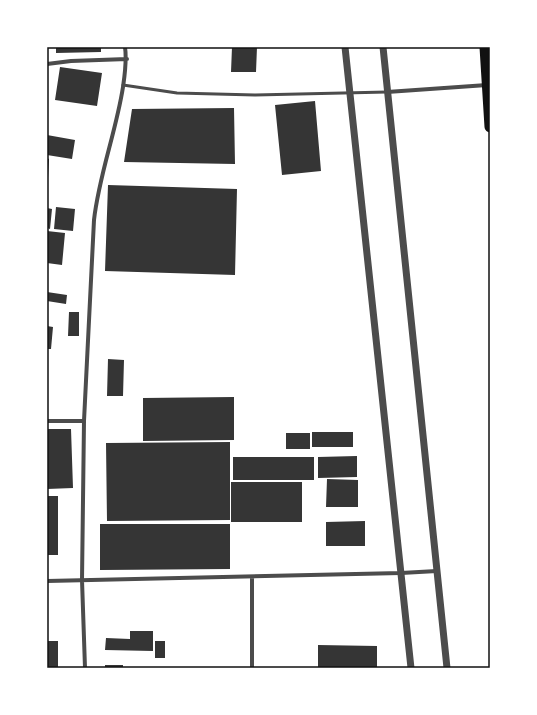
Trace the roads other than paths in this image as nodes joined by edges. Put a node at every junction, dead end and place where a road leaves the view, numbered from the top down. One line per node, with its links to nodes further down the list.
1 (125, 47): 5 (street)
2 (345, 47): 9 (street)
3 (383, 47): 10 (street)
4 (485, 47): 8 (highway)
5 (127, 59): 6 (street); 7 (street)
6 (47, 64)
7 (123, 85): 9 (lane); 13 (street)
8 (489, 85): 10 (street); 11 (highway)
9 (350, 92): 10 (lane); 15 (street)
10 (387, 92): 14 (street)
11 (490, 127)
12 (47, 421): 13 (street)
13 (84, 421): 17 (street)
14 (437, 571): 15 (street); 22 (street)
15 (401, 573): 16 (street); 21 (street)
16 (252, 577): 17 (street); 20 (street)
17 (82, 580): 18 (street); 19 (street)
18 (47, 581)
19 (85, 668)
20 (252, 668)
21 (411, 668)
22 (447, 668)

